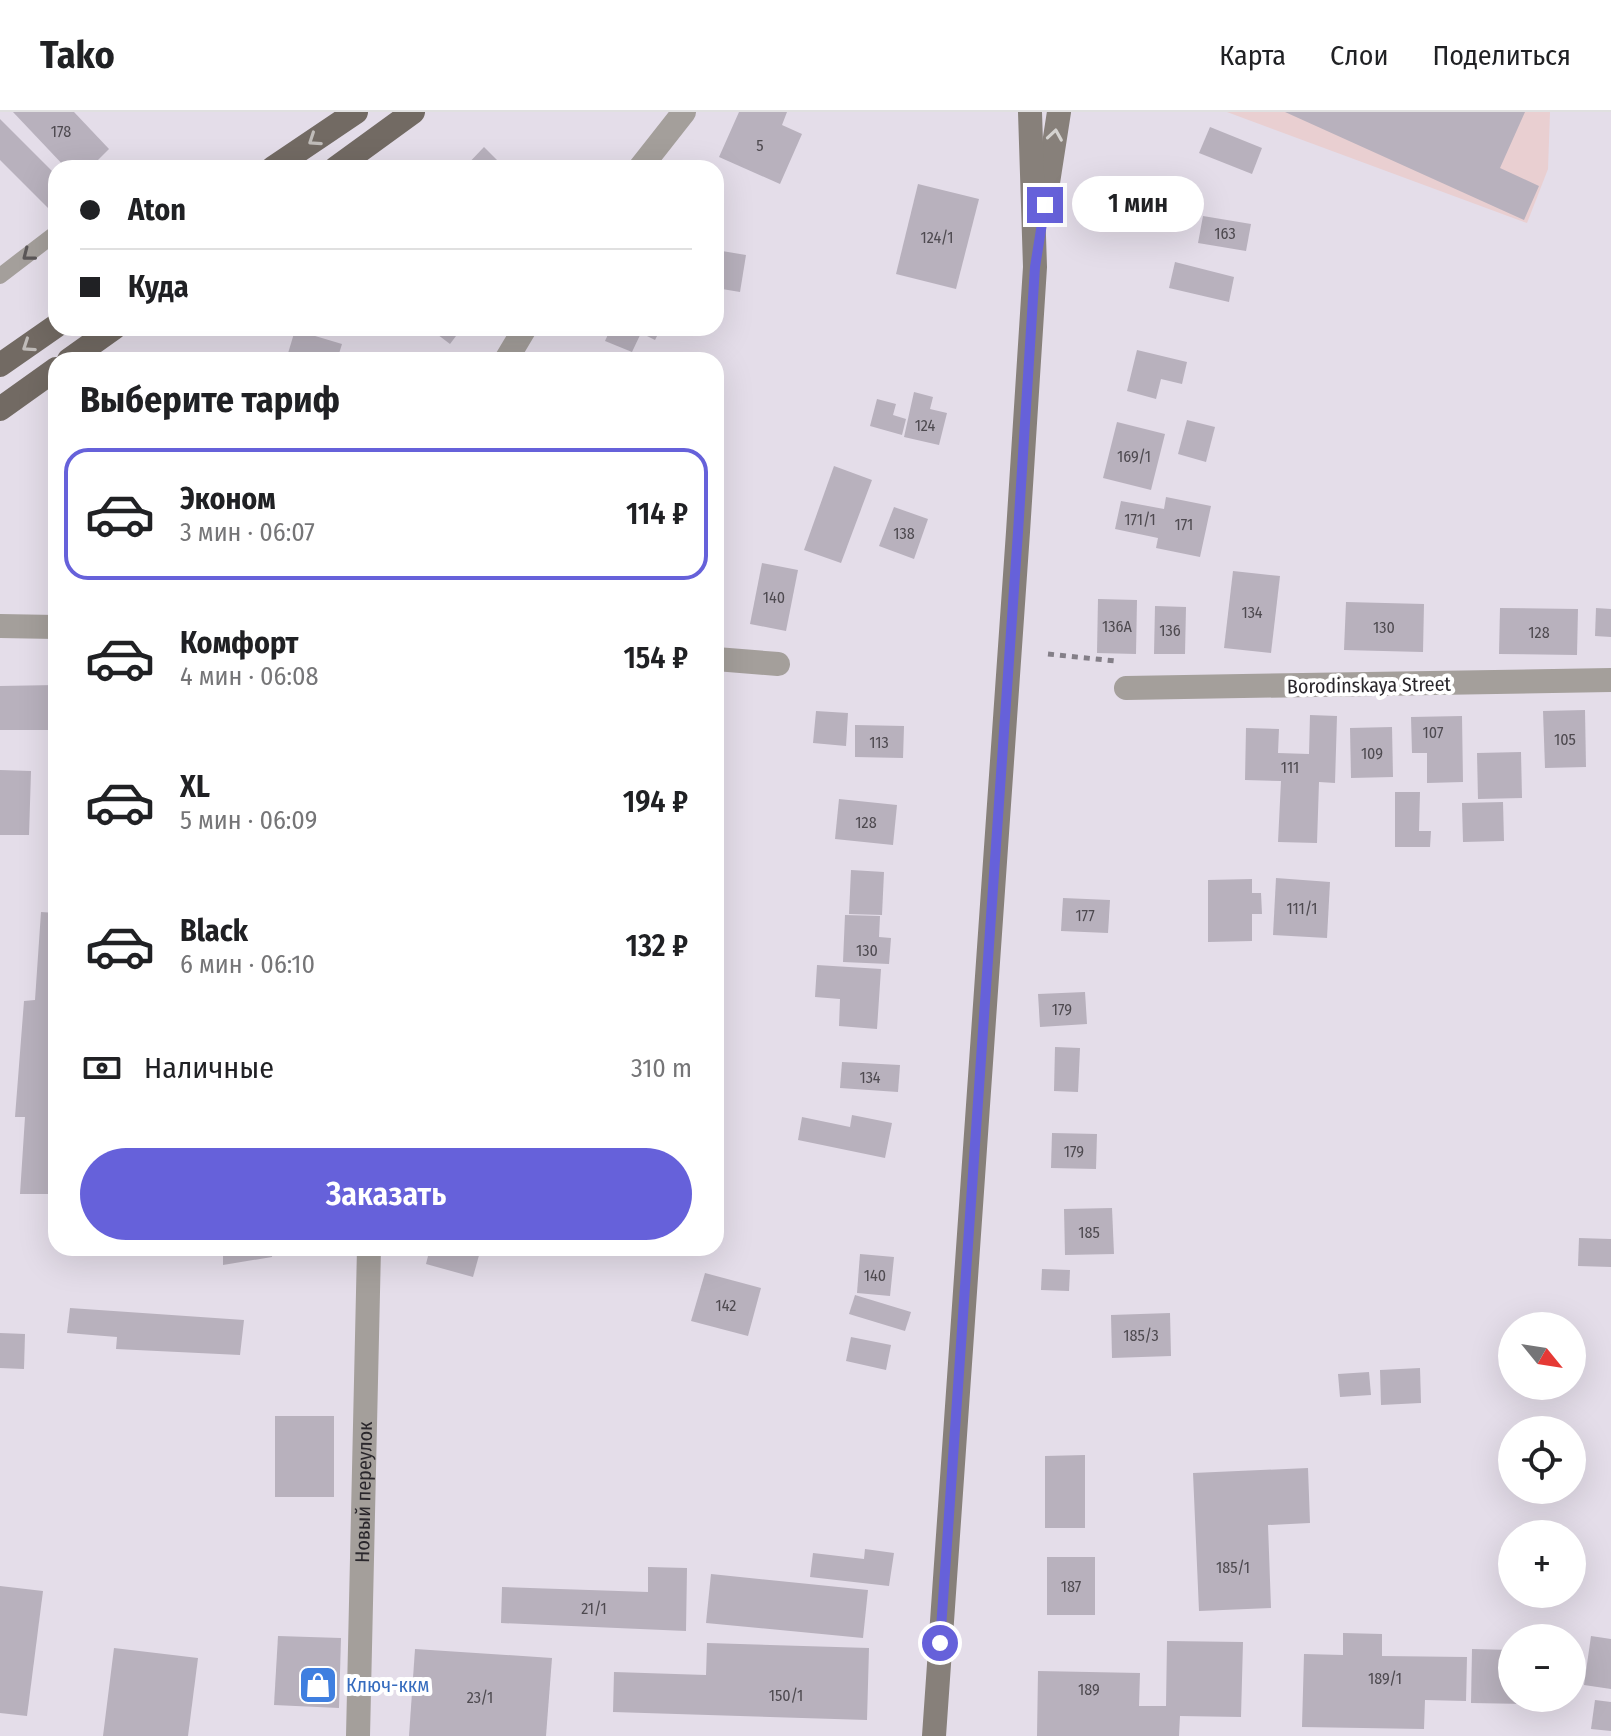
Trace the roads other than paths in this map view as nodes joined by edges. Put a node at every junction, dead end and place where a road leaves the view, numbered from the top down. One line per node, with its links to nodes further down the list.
1 (356, 112): 6 (main road, one-way to 6)
2 (413, 112): 7 (main road)
3 (684, 112): 8 (street)
4 (1030, 112): 10 (main road)
5 (1059, 112): 10 (main road, one-way to 5)
6 (285, 160)
7 (347, 160)
8 (646, 160)
9 (48, 239): 11 (lane, one-way to 11)
10 (1035, 267): 26 (main road)
11 (0, 276)
12 (48, 332): 15 (main road, one-way to 15)
13 (103, 336): 14 (main road)
14 (80, 352)
15 (0, 365)
16 (48, 375): 17 (main road)
17 (0, 409)
18 (0, 626): 19 (street)
19 (48, 627)
20 (724, 660): 21 (street)
21 (778, 664)
22 (1611, 680): 23 (street, Borodinskaya Street)
23 (1126, 688)
24 (369, 1256): 25 (street, Новый переулок)
25 (358, 1736)
26 (934, 1736)

